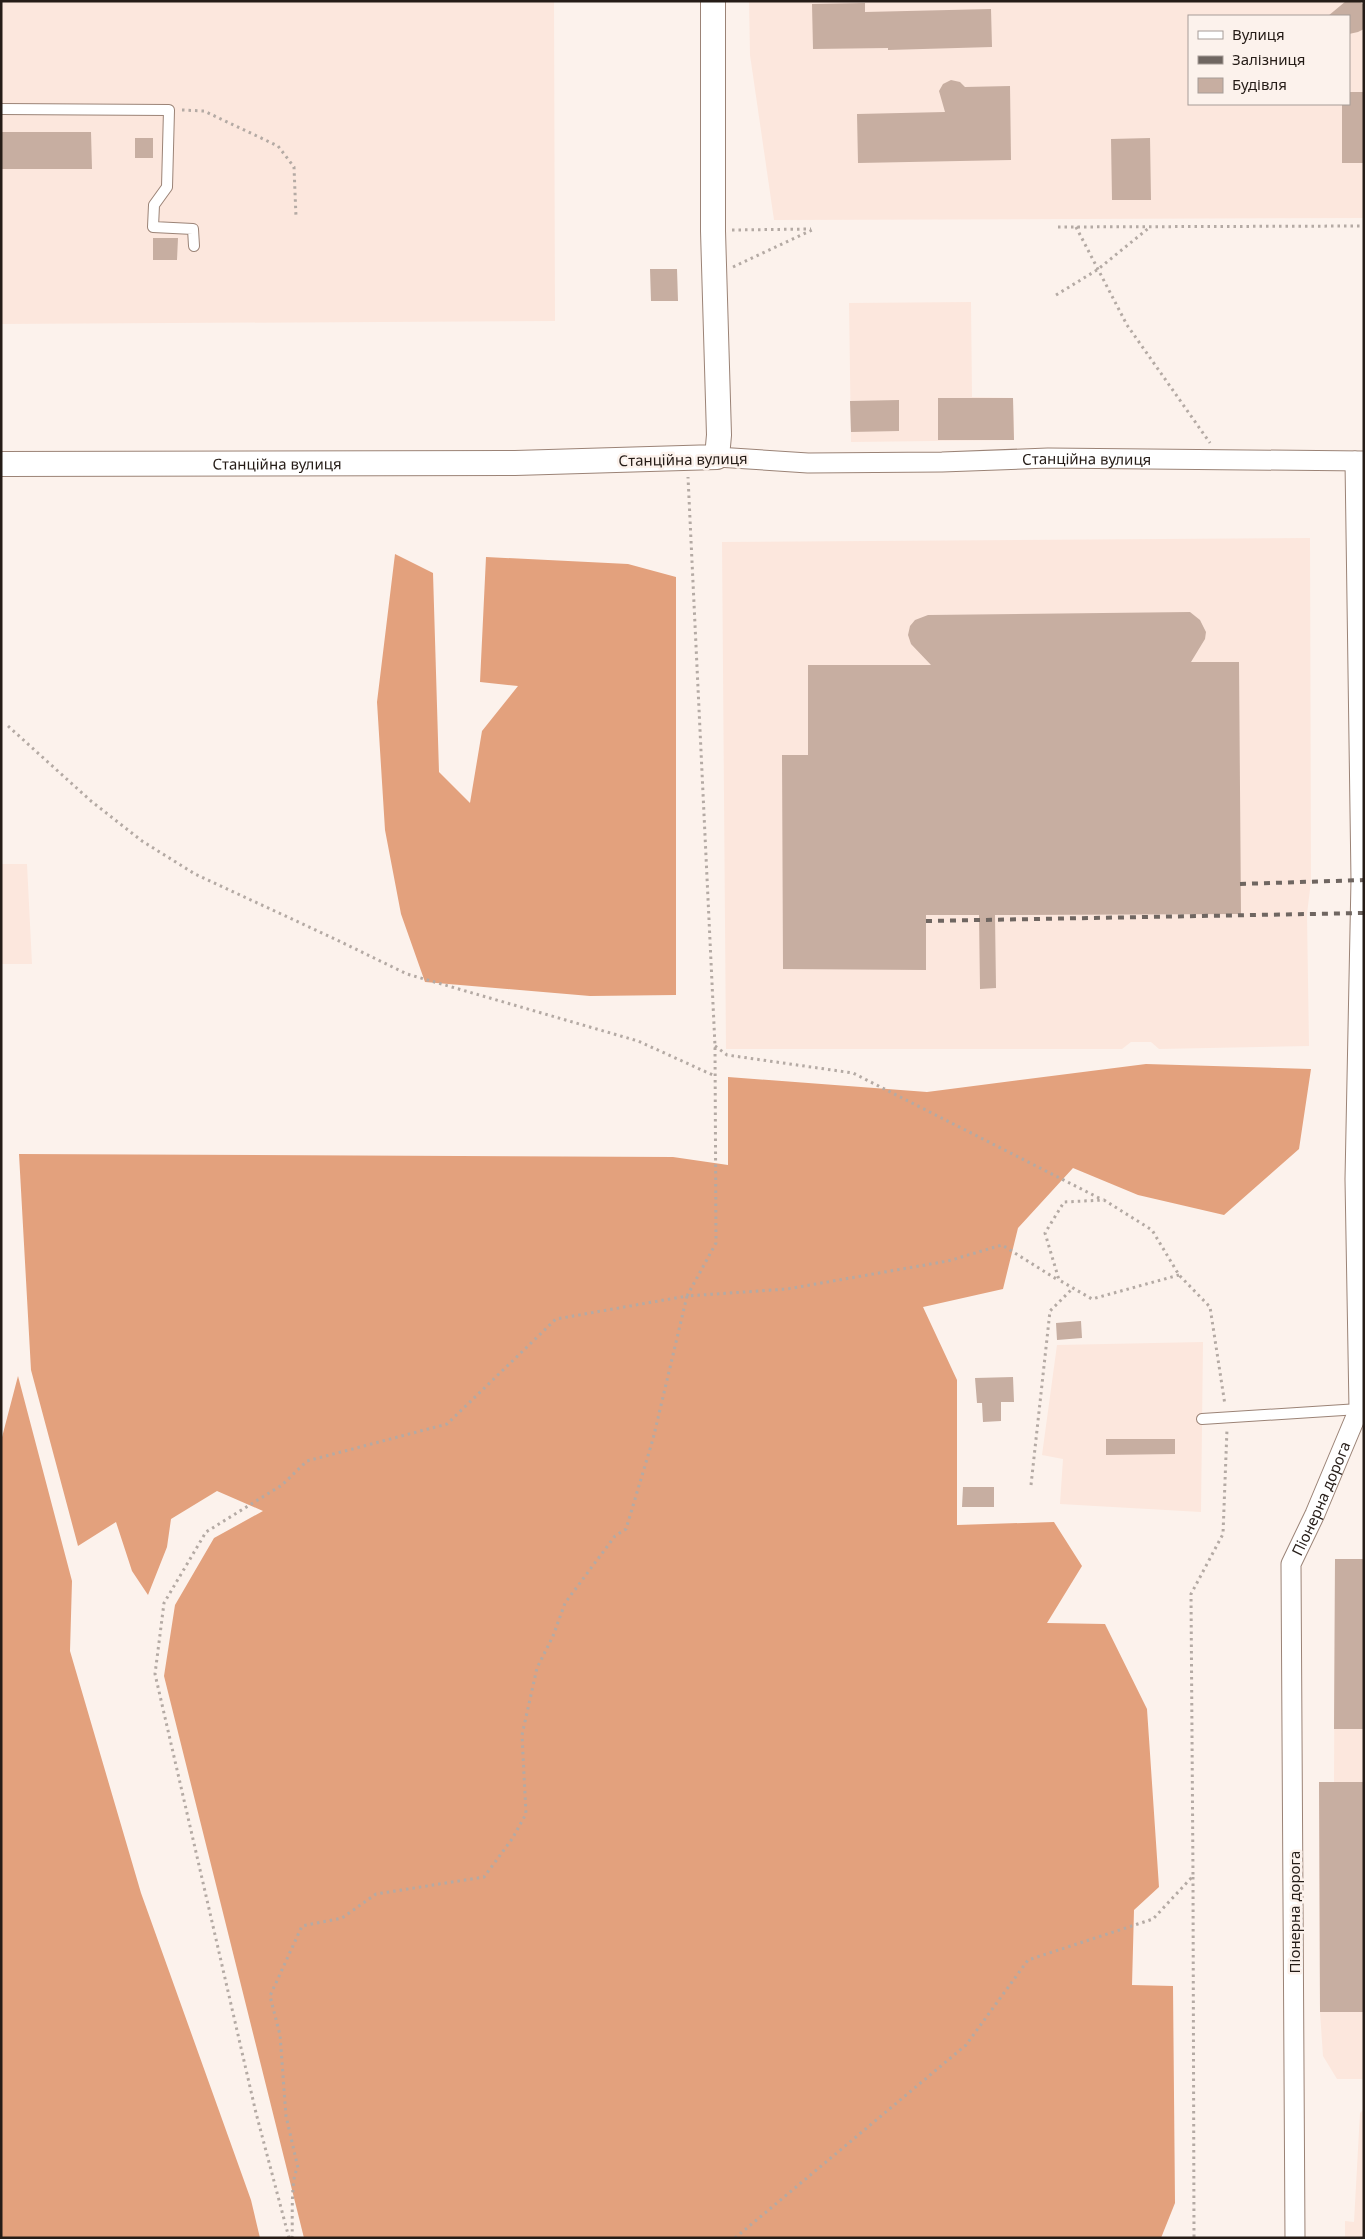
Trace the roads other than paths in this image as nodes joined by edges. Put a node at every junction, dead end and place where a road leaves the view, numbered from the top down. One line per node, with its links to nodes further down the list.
1 (713, 1): 4 (street)
2 (1, 109): 3 (lane)
3 (194, 246)
4 (717, 457): 5 (street, Станційна вулиця); 6 (street, Станційна вулиця)
5 (1359, 461): 7 (street, Піонерна дорога)
6 (1, 464)
7 (1360, 1113): 8 (street, Піонерна дорога)
8 (1359, 1409): 9 (lane); 10 (street, Піонерна дорога)
9 (1202, 1419)
10 (1296, 2238)

